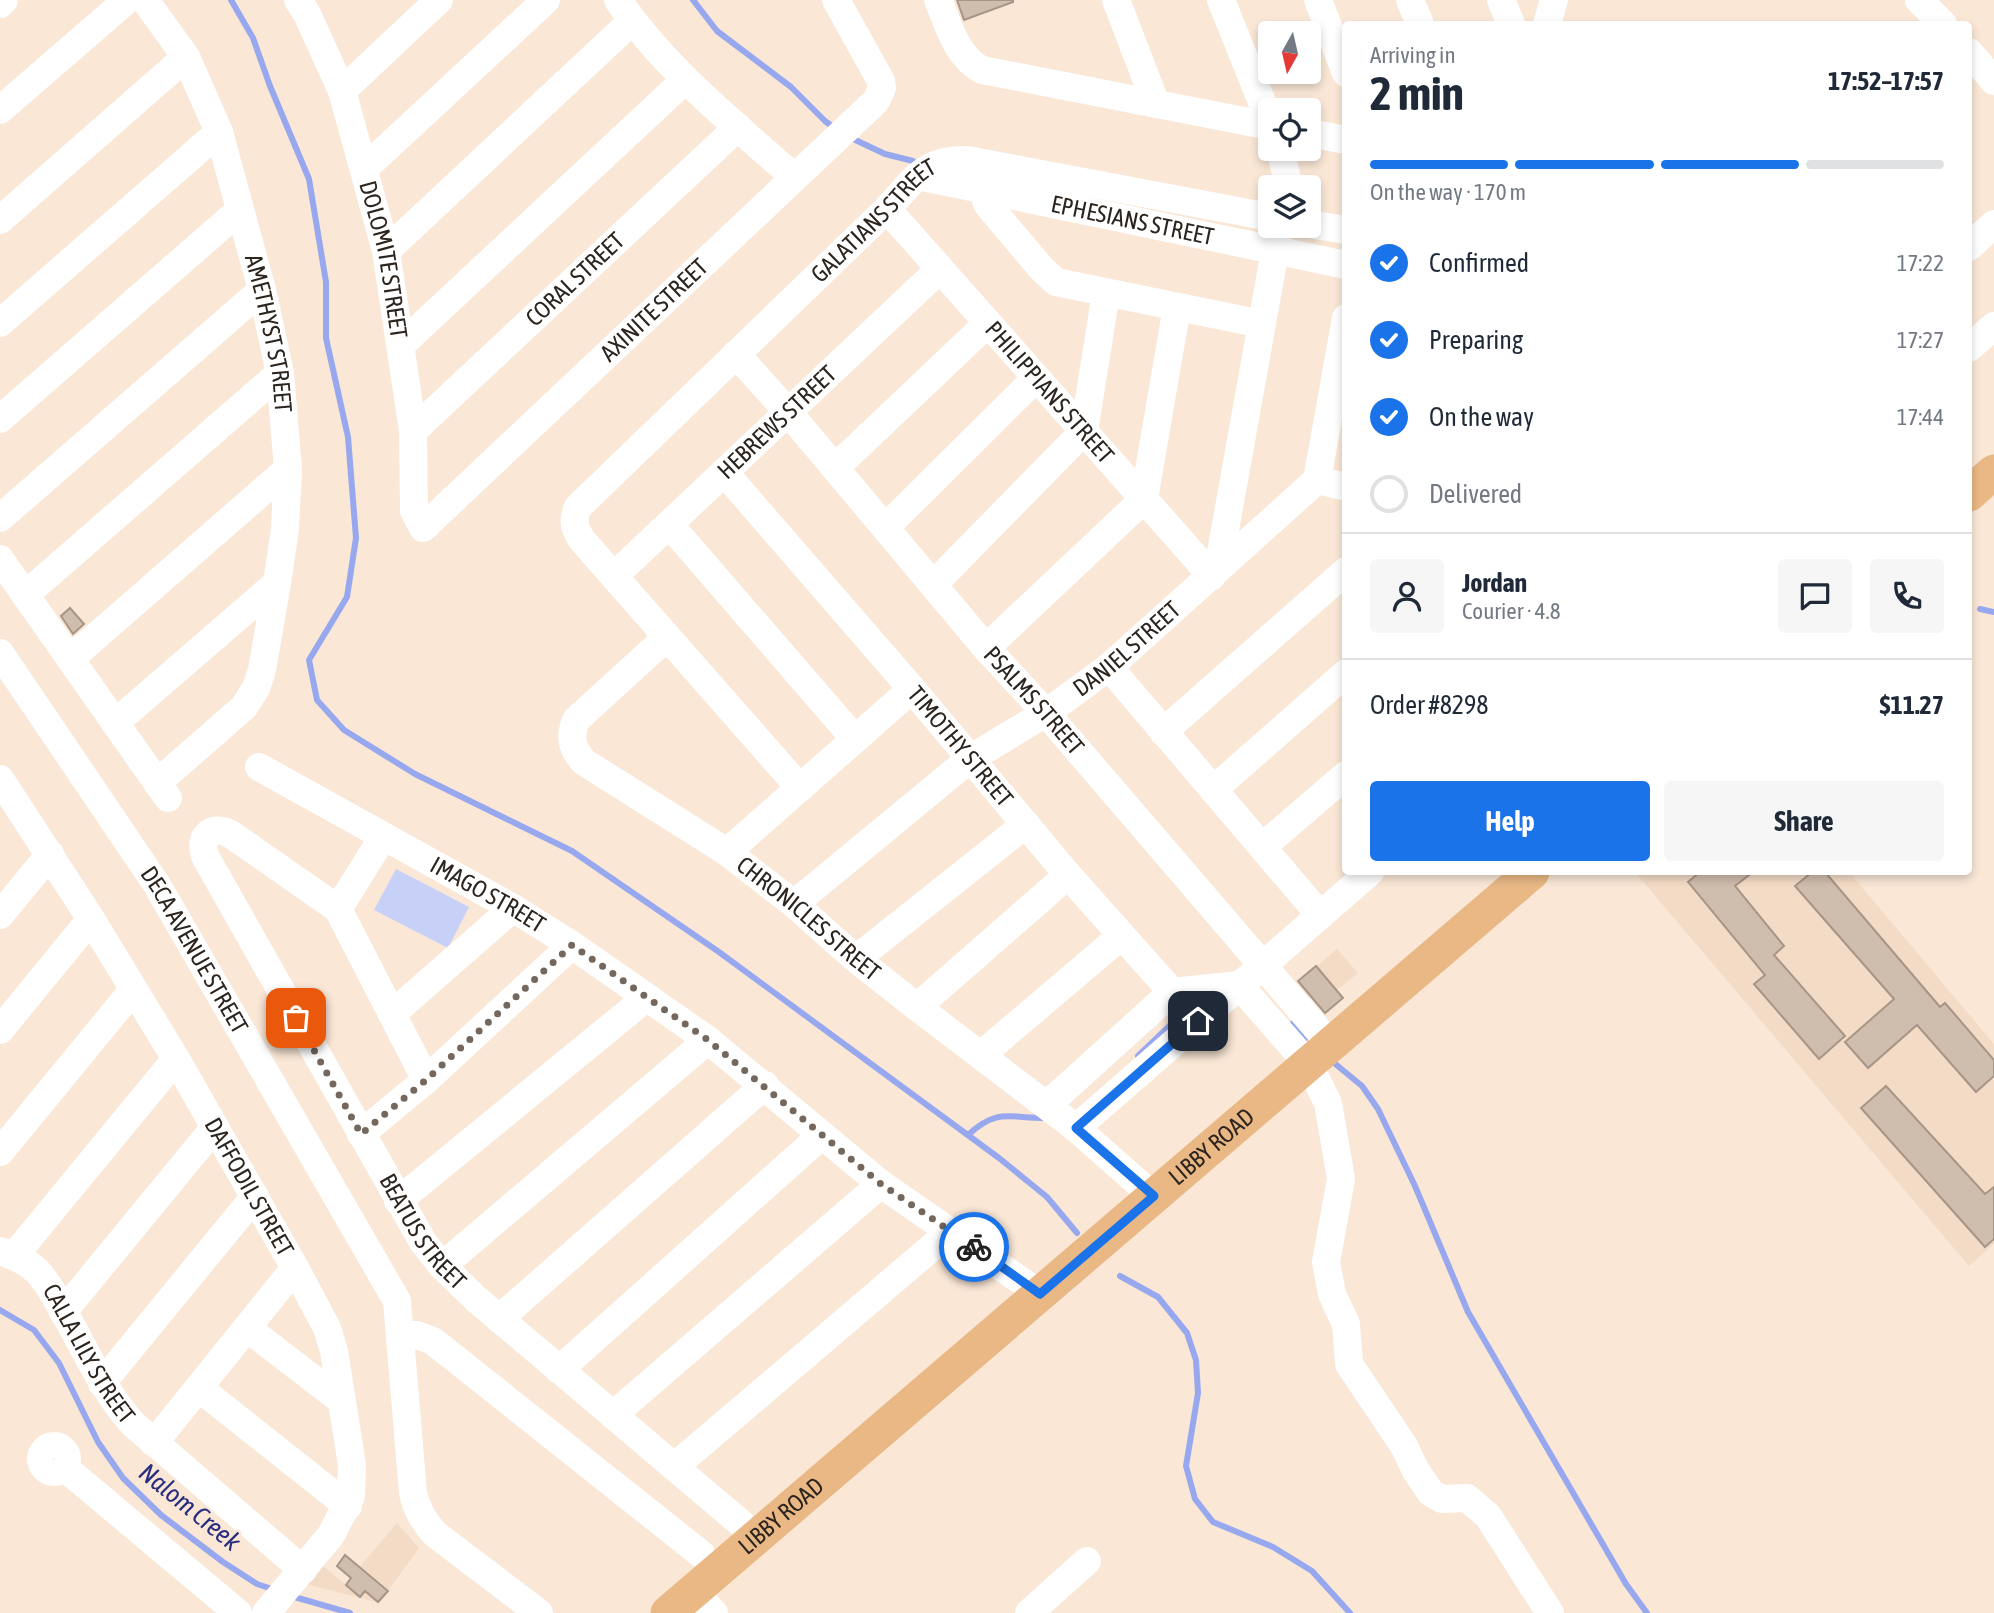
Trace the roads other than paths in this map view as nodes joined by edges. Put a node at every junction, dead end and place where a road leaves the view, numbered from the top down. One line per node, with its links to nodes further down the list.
1 (4, 0): 15 (street)
2 (127, 0): 30 (street)
3 (145, 0): 23 (street, AMETHYST STREET)
4 (439, 0): 27 (street)
5 (546, 0): 36 (street)
6 (836, 0): 38 (street, AXINITE STREET)
7 (938, 0): 29 (street)
8 (1116, 0): 29 (street)
9 (1221, 0): 28 (street)
10 (1318, 0): 24 (street)
11 (1410, 0): 18 (street)
12 (1501, 0): 19 (street)
13 (1554, 0): 20 (street)
14 (1922, 1): 21 (street)
15 (0, 4)
16 (309, 5): 27 (street, DOLOMITE STREET)
17 (625, 10): 25 (street); 51 (street)
18 (1419, 21)
19 (1510, 21)
20 (1548, 21)
21 (1940, 21)
22 (1979, 51): 26 (street)
23 (186, 57): 33 (street, AMETHYST STREET); 44 (street)
24 (1342, 63)
25 (685, 80): 32 (street); 61 (street)
26 (1994, 81)
27 (342, 91): 36 (street, DOLOMITE STREET)
28 (1260, 98)
29 (1156, 104): 31 (street)
30 (0, 110)
31 (1258, 122)
32 (738, 127): 38 (street); 70 (street, CORAL STREET)
33 (219, 132): 41 (street, AMETHYST STREET); 57 (street)
34 (1321, 135): 35 (street)
35 (1342, 139)
36 (365, 169): 51 (street, DOLOMITE STREET)
37 (918, 176): 39 (street, EPHESIANS STREET); 40 (street, GALATIANS STREET)
38 (794, 177): 83 (street, AXINITE STREET)
39 (988, 177): 42 (street); 48 (street, EPHESIANS STREET); 55 (street)
40 (887, 209): 53 (street, PHILIPPIANS STREET); 63 (street, GALATIANS STREET)
41 (240, 210): 54 (street, AMETHYST STREET); 69 (street)
42 (1258, 215)
43 (1972, 217): 45 (street)
44 (0, 219)
45 (1994, 224): 50 (street)
46 (1321, 226): 47 (street)
47 (1342, 229)
48 (1258, 234)
49 (1277, 238): 52 (street, EPHESIANS STREET); 59 (street)
50 (1972, 244)
51 (386, 251): 61 (street, DOLOMITE STREET)
52 (1342, 263)
53 (940, 269): 58 (street, PHILIPPIANS STREET); 68 (street, HEBREWS STREET)
54 (262, 290): 65 (street, AMETHYST STREET); 80 (street)
55 (1106, 293): 56 (street); 71 (street)
56 (1177, 307): 59 (street); 79 (street)
57 (0, 323)
58 (988, 323): 66 (street, PHILIPPIANS STREET); 72 (street)
59 (1262, 324): 85 (street)
60 (1994, 326): 62 (street)
61 (401, 345): 70 (street, DOLOMITE STREET)
62 (1972, 345)
63 (736, 355): 68 (street, PSALMS STREET); 87 (street, GALATIANS STREET)
64 (1342, 360): 67 (street)
65 (280, 373): 73 (street, AMETHYST STREET); 90 (street)
66 (1036, 378): 71 (street, PHILIPPIANS STREET); 82 (street)
67 (1337, 408): 76 (street)
68 (788, 412): 72 (street, PSALMS STREET); 74 (street, HEBREWS STREET)
69 (0, 419)
70 (413, 431): 83 (street, DOLOMITE STREET)
71 (1084, 431): 79 (street, PHILIPPIANS STREET); 89 (street)
72 (835, 468): 82 (street, PSALMS STREET)
73 (288, 469): 88 (street, AMETHYST STREET); 94 (street)
74 (724, 472): 81 (street, HEBREWS STREET); 98 (street, TIMOTHY STREET)
75 (1994, 472): 78 (main road)
76 (1317, 480): 77 (street); 85 (street, DANIEL STREET)
77 (1342, 486)
78 (1972, 491)
79 (1144, 499): 85 (street, PHILIPPIANS STREET); 92 (street)
80 (0, 518)
81 (669, 524): 87 (street, HEBREWS STREET); 102 (street)
82 (886, 527): 89 (street, PSALMS STREET)
83 (423, 528)
84 (0, 559): 90 (street)
85 (1215, 572): 95 (street, DANIEL STREET)
86 (1342, 575): 101 (street)
87 (614, 576): 91 (street)
88 (277, 583): 100 (street); 100 (street, AMETHYST STREET)
89 (934, 584): 92 (street, PSALMS STREET)
90 (25, 595): 94 (street)
91 (667, 637): 107 (street); 112 (street, CHRONICLES STREET)
92 (986, 648): 99 (street, PSALMS STREET)
93 (0, 653): 114 (street, DECA AVENUE STREET)
94 (70, 659): 100 (street)
95 (1109, 667): 99 (street, DANIEL STREET); 101 (street)
96 (1342, 677): 108 (street)
97 (0, 678): 114 (street, DECA AVENUE STREET)
98 (912, 689): 102 (street); 103 (street, TIMOTHY STREET)
99 (1045, 713): 103 (street, DANIEL STREET); 127 (street, PSALMS STREET)
100 (115, 723)
101 (1163, 732): 108 (street)
102 (855, 740): 107 (street)
103 (971, 758): 109 (street, TIMOTHY STREET); 118 (street, DANIEL STREET)
104 (259, 767): 110 (street, IMAGO STREET)
105 (1342, 778): 111 (street)
106 (2, 787): 113 (street, DAFFODIL STREET)
107 (800, 788): 112 (street)
108 (1213, 790): 111 (street)
109 (1026, 824): 115 (street, TIMOTHY STREET); 126 (street)
110 (383, 837): 119 (street, IMAGO STREET); 120 (street)
111 (1262, 847): 122 (street)
112 (727, 852): 118 (street, CHRONICLES STREET)
113 (50, 854): 121 (street); 123 (street, DAFFODIL STREET)
114 (142, 875): 160 (street, DECA AVENUE STREET)
115 (1068, 875): 124 (street, TIMOTHY STREET); 132 (street)
116 (1367, 875): 122 (street)
117 (1529, 875): 138 (main road, LIBBY ROAD)
118 (794, 904): 126 (street, CHRONICLES STREET)
119 (513, 908): 125 (street, IMAGO STREET); 133 (street)
120 (338, 909): 133 (street); 145 (street, BEATUS STREET)
121 (0, 915)
122 (1320, 915): 127 (street)
123 (91, 919): 129 (street, DAFFODIL STREET); 135 (street)
124 (1121, 936): 130 (street, TIMOTHY STREET); 137 (street)
125 (572, 945): 131 (street, IMAGO STREET); 140 (street)
126 (856, 959): 132 (street, CHRONICLES STREET)
127 (1262, 965): 128 (street); 138 (street, PSALMS STREET)
128 (1240, 985): 130 (street); 134 (street); 138 (street)
129 (133, 990): 139 (street, DAFFODIL STREET); 147 (street)
130 (1172, 992): 134 (street, TIMOTHY STREET); 142 (street)
131 (646, 998): 136 (street, IMAGO STREET); 151 (street)
132 (917, 1007): 137 (street, CHRONICLES STREET)
133 (392, 1014): 140 (street)
134 (1198, 1021): 144 (street)
135 (0, 1030)
136 (708, 1040): 141 (street, IMAGO STREET); 154 (street)
137 (981, 1055): 142 (street, CHRONICLES STREET)
138 (1320, 1055): 150 (main road, LIBBY ROAD); 178 (street)
139 (176, 1059): 143 (street, DAFFODIL STREET); 153 (street)
140 (426, 1080): 145 (street)
141 (765, 1085): 146 (street, IMAGO STREET); 158 (street)
142 (1047, 1105): 144 (street, CHRONICLES STREET)
143 (215, 1127): 149 (street, DAFFODIL STREET); 157 (street)
144 (1076, 1128): 150 (street, CHRONICLES STREET)
145 (361, 1134): 151 (street, BEATUS STREET)
146 (822, 1135): 148 (street, IMAGO STREET); 161 (street)
147 (0, 1152)
148 (881, 1184): 152 (street, IMAGO STREET); 165 (street)
149 (255, 1196): 155 (street, DAFFODIL STREET); 162 (street)
150 (1154, 1196): 156 (main road, LIBBY ROAD)
151 (398, 1201): 154 (street, BEATUS STREET)
152 (951, 1231): 156 (street, IMAGO STREET); 167 (street)
153 (7, 1254): 157 (street, CALLA LILY STREET)
154 (442, 1266): 158 (street, BEATUS STREET)
155 (295, 1268): 159 (street); 164 (street, DAFFODIL STREET)
156 (1040, 1294): 170 (main road, LIBBY ROAD)
157 (64, 1312): 162 (street, CALLA LILY STREET)
158 (499, 1319): 161 (street, BEATUS STREET)
159 (247, 1328): 163 (street); 164 (street)
160 (401, 1335): 171 (street); 176 (street, DECA AVENUE STREET)
161 (559, 1370): 165 (street, BEATUS STREET)
162 (102, 1383): 166 (street, CALLA LILY STREET)
163 (199, 1388): 166 (street); 169 (street)
164 (342, 1401): 169 (street, DAFFODIL STREET)
165 (613, 1415): 167 (street, BEATUS STREET)
166 (154, 1443): 173 (street, CALLA LILY STREET)
167 (674, 1467): 170 (street, BEATUS STREET)
168 (65, 1468): 175 (street)
169 (348, 1506): 173 (street, DAFFODIL STREET)
170 (757, 1537): 174 (main road, LIBBY ROAD)
171 (701, 1554)
172 (1087, 1562): 177 (street)
173 (283, 1593)
174 (691, 1606)
175 (238, 1613)
176 (539, 1613)
177 (1029, 1613)
178 (1550, 1613)

